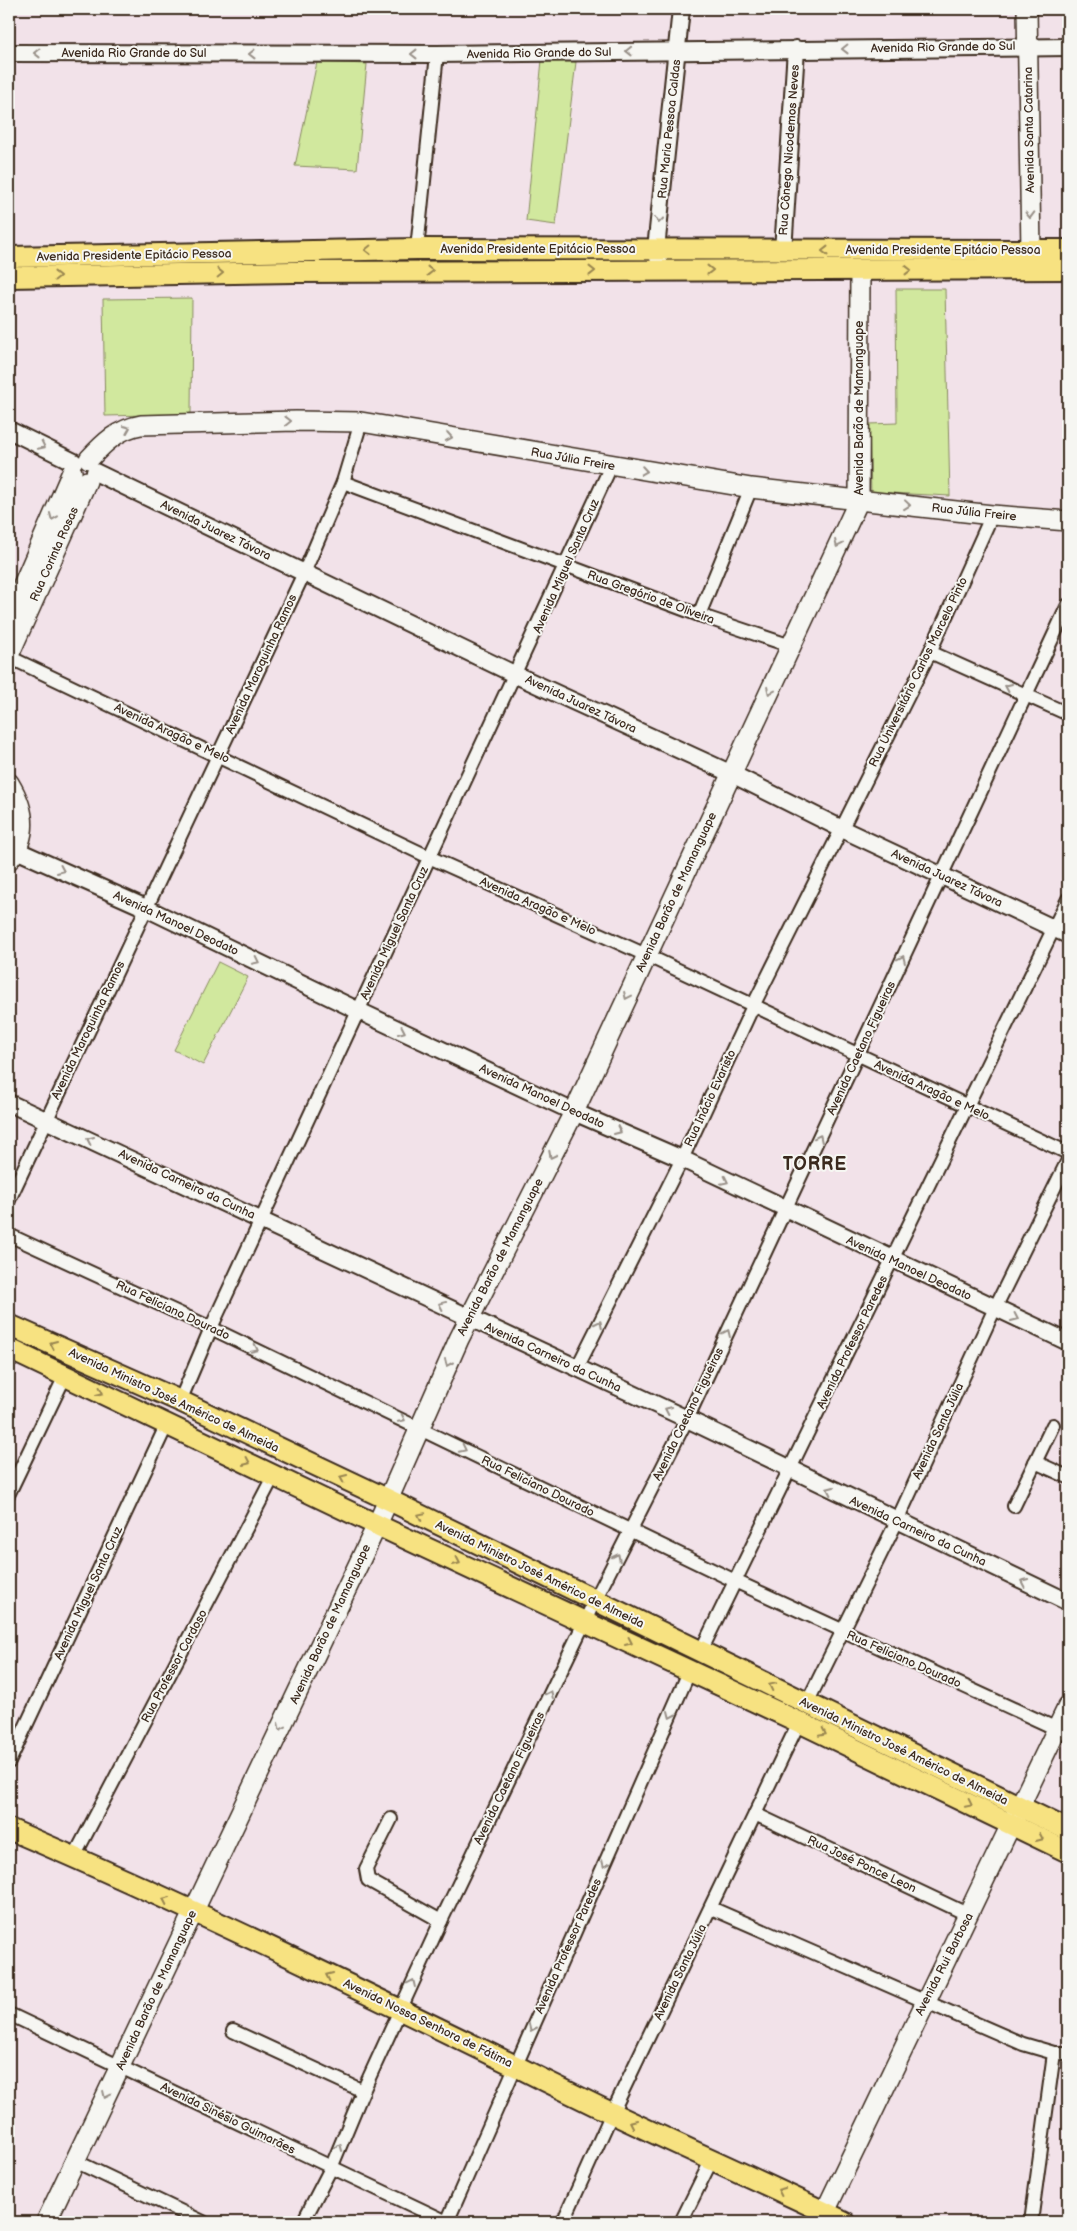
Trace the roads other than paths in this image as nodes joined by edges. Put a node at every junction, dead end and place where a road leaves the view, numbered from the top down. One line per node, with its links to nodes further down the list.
1 (681, 9): 6 (street, Rua Maria Pessoa Caldas)
2 (1027, 9): 3 (main road, Avenida Santa Catarina)
3 (1027, 46): 4 (street, Avenida Rio Grande do Sul); 5 (street, Avenida Rio Grande do Sul, one-way to 5); 12 (main road, Avenida Santa Catarina, one-way to 12)
4 (1068, 47)
5 (796, 49): 6 (street, Avenida Rio Grande do Sul); 11 (street, Rua Cônego Nicodemos Neves)
6 (678, 50): 8 (street, Avenida Rio Grande do Sul, one-way to 8); 10 (street, Rua Maria Pessoa Caldas, one-way to 10)
7 (9, 53): 8 (street, Avenida Rio Grande do Sul, one-way to 7)
8 (437, 54): 9 (street)
9 (417, 249): 10 (main road, Avenida Presidente Epitácio Pessoa); 14 (main road, Avenida Presidente Epitácio Pessoa, one-way to 14)
10 (656, 249): 11 (main road, Avenida Presidente Epitácio Pessoa); 16 (street, Rua Maria Pessoa Caldas)
11 (783, 250): 12 (main road, Avenida Presidente Epitácio Pessoa, one-way to 11)
12 (1031, 250): 13 (main road, Avenida Presidente Epitácio Pessoa)
13 (1068, 250)
14 (9, 257)
15 (1068, 269): 17 (main road, Avenida Presidente Epitácio Pessoa, one-way to 15)
16 (661, 270): 17 (main road, Avenida Presidente Epitácio Pessoa, one-way to 17); 18 (main road, Avenida Presidente Epitácio Pessoa, one-way to 16)
17 (860, 270): 25 (main road, Avenida Barão de Mamanguape)
18 (9, 277)
19 (362, 422): 21 (main road, Rua Júlia Freire, one-way to 21); 22 (main road, Rua Júlia Freire, one-way to 19); 23 (street, Avenida Maroquinha Ramos)
20 (9, 430): 22 (street, Avenida Juarez Távora, one-way to 22)
21 (611, 466): 24 (main road, Rua Júlia Freire, one-way to 24); 28 (street, Avenida Miguel Santa Cruz)
22 (83, 469): 29 (street, Avenida Juarez Távora); 32 (main road, Rua Corinta Rosas, one-way to 32); 35 (main road, Rua Corinta Rosas)
23 (343, 482): 28 (street, Rua Gregório de Oliveira); 29 (street, Avenida Maroquinha Ramos)
24 (751, 488): 25 (main road, Rua Júlia Freire); 31 (street)
25 (859, 500): 26 (main road, Rua Júlia Freire, one-way to 26); 33 (main road, Avenida Barão de Mamanguape, one-way to 33)
26 (992, 515): 27 (main road, Rua Júlia Freire); 34 (street, Rua Universitário Carlos Marcelo Pinto)
27 (1068, 521)
28 (566, 566): 31 (street, Rua Gregório de Oliveira); 36 (street, Avenida Miguel Santa Cruz)
29 (304, 573): 36 (street, Avenida Juarez Távora); 39 (street, Avenida Maroquinha Ramos)
30 (1068, 604): 37 (street, Avenida Caetano Figueiras)
31 (699, 615): 33 (street, Rua Gregório de Oliveira)
32 (9, 618)
33 (791, 646): 40 (main road, Avenida Barão de Mamanguape, one-way to 40)
34 (930, 652): 37 (street, one-way to 34); 42 (street, Rua Universitário Carlos Marcelo Pinto)
35 (9, 656): 39 (street, Avenida Aragão e Melo)
36 (516, 674): 40 (street, Avenida Juarez Távora); 44 (street, Avenida Miguel Santa Cruz)
37 (1027, 695): 38 (street); 45 (street, Avenida Caetano Figueiras)
38 (1068, 714)
39 (219, 756): 44 (street, Avenida Aragão e Melo); 47 (street, Avenida Maroquinha Ramos)
40 (732, 774): 42 (street, Avenida Juarez Távora); 49 (main road, Avenida Barão de Mamanguape)
41 (9, 782): 43 (main road)
42 (842, 828): 45 (street, Avenida Juarez Távora); 50 (street, Rua Inácio Evaristo)
43 (13, 855): 47 (street, Avenida Manoel Deodato, one-way to 47)
44 (429, 857): 49 (street, Avenida Aragão e Melo); 51 (street, Avenida Miguel Santa Cruz)
45 (941, 875): 48 (street, Avenida Juarez Távora); 52 (street, Avenida Caetano Figueiras, one-way to 45)
46 (1068, 899): 48 (street, Avenida Professor Paredes)
47 (146, 908): 51 (street, Avenida Manoel Deodato, one-way to 51); 56 (street, Avenida Maroquinha Ramos)
48 (1061, 932): 54 (street, Avenida Professor Paredes)
49 (646, 955): 50 (street, Avenida Aragão e Melo); 55 (main road, Avenida Barão de Mamanguape, one-way to 55)
50 (753, 1006): 52 (street, Avenida Aragão e Melo); 58 (street, Rua Inácio Evaristo)
51 (359, 1011): 55 (street, Avenida Manoel Deodato, one-way to 55); 62 (street, Avenida Miguel Santa Cruz)
52 (858, 1055): 54 (street, Avenida Aragão e Melo); 61 (street, Avenida Caetano Figueiras, one-way to 52)
53 (9, 1103): 56 (street, Avenida Carneiro da Cunha)
54 (968, 1106): 57 (street, Avenida Aragão e Melo); 64 (street, Avenida Professor Paredes)
55 (574, 1112): 58 (street, Avenida Manoel Deodato, one-way to 58); 66 (main road, Avenida Barão de Mamanguape, one-way to 66)
56 (46, 1119): 60 (street, Avenida Maroquinha Ramos); 62 (street, Avenida Carneiro da Cunha, one-way to 56)
57 (1068, 1153)
58 (682, 1159): 61 (street, Avenida Manoel Deodato, one-way to 61); 71 (street, Rua Inácio Evaristo, one-way to 58)
59 (1068, 1160): 65 (street, Avenida Santa Júlia)
60 (9, 1200)
61 (784, 1209): 64 (street, Avenida Manoel Deodato); 74 (street, Avenida Caetano Figueiras, one-way to 61)
62 (262, 1219): 66 (street, Avenida Carneiro da Cunha, one-way to 62); 68 (street, Avenida Miguel Santa Cruz)
63 (9, 1235): 68 (street, Rua Feliciano Dourado)
64 (892, 1259): 65 (street, Avenida Manoel Deodato); 79 (street, Avenida Professor Paredes)
65 (995, 1308): 69 (street, Avenida Manoel Deodato, one-way to 69); 85 (street, Avenida Santa Júlia)
66 (469, 1318): 71 (street, Avenida Carneiro da Cunha); 77 (main road, Avenida Barão de Mamanguape, one-way to 77)
67 (9, 1325): 73 (main road, Avenida Ministro José Américo de Almeida, one-way to 67)
68 (211, 1328): 73 (street, Avenida Miguel Santa Cruz); 77 (street, Rua Feliciano Dourado, one-way to 77)
69 (1068, 1342)
70 (9, 1349): 72 (main road, Avenida Ministro José Américo de Almeida)
71 (577, 1368): 74 (street, Avenida Carneiro da Cunha, one-way to 71)
72 (65, 1376): 75 (main road, Avenida Ministro José Américo de Almeida, one-way to 75); 82 (street)
73 (180, 1400): 83 (main road, Avenida Ministro José Américo de Almeida, one-way to 73)
74 (687, 1419): 79 (street, Avenida Carneiro da Cunha); 87 (street, Avenida Caetano Figueiras)
75 (167, 1424): 80 (main road, Avenida Ministro José Américo de Almeida, one-way to 80); 99 (street, Avenida Miguel Santa Cruz)
76 (1053, 1425): 78 (street)
77 (419, 1428): 83 (main road, Avenida Barão de Mamanguape); 87 (street, Rua Feliciano Dourado, one-way to 87)
78 (1035, 1462): 81 (street); 84 (street)
79 (790, 1470): 85 (street, Avenida Carneiro da Cunha, one-way to 79); 88 (street, Avenida Professor Paredes)
80 (274, 1475): 86 (main road, Avenida Ministro José Américo de Almeida); 106 (street, Rua Professor Cardoso)
81 (1068, 1477)
82 (9, 1492)
83 (387, 1499): 86 (main road, Avenida Barão de Mamanguape); 89 (main road, Avenida Ministro José Américo de Almeida, one-way to 83)
84 (1014, 1506)
85 (897, 1521): 90 (street, Avenida Carneiro da Cunha, one-way to 85); 92 (street, Avenida Santa Júlia)
86 (377, 1525): 91 (main road, Avenida Ministro José Américo de Almeida, one-way to 91); 108 (main road, Avenida Barão de Mamanguape, one-way to 108)
87 (630, 1530): 88 (street, Rua Feliciano Dourado); 89 (street, Avenida Caetano Figueiras, one-way to 87)
88 (735, 1580): 92 (street, Rua Feliciano Dourado); 93 (street, Avenida Professor Paredes)
89 (595, 1600): 91 (street, Avenida Caetano Figueiras); 93 (main road, Avenida Ministro José Américo de Almeida)
90 (1068, 1602)
91 (584, 1621): 94 (main road, Avenida Ministro José Américo de Almeida, one-way to 94); 110 (street, Avenida Caetano Figueiras, one-way to 91)
92 (842, 1631): 95 (street, Avenida Santa Júlia); 98 (street, Rua Feliciano Dourado)
93 (701, 1652): 95 (main road, Avenida Ministro José Américo de Almeida, one-way to 93)
94 (690, 1670): 97 (main road, Avenida Ministro José Américo de Almeida); 118 (street, Avenida Professor Paredes, one-way to 118)
95 (807, 1703): 101 (main road, Avenida Ministro José Américo de Almeida)
96 (1068, 1706): 98 (main road, Avenida Rui Barbosa)
97 (799, 1722): 100 (street, Avenida Santa Júlia); 101 (main road, Avenida Ministro José Américo de Almeida, one-way to 101)
98 (1063, 1731): 101 (main road, Avenida Rui Barbosa)
99 (9, 1762)
100 (756, 1814): 107 (street, Avenida Santa Júlia); 109 (street, Rua José Ponce Leon)
101 (1015, 1816): 104 (main road, Avenida Ministro José Américo de Almeida); 105 (main road, Avenida Ministro José Américo de Almeida, one-way to 105); 109 (main road, Avenida Rui Barbosa)
102 (391, 1819): 110 (street)
103 (9, 1829): 106 (main road, Avenida Nossa Senhora de Fátima)
104 (1068, 1830)
105 (1068, 1852)
106 (74, 1857): 108 (main road, Avenida Nossa Senhora de Fátima, one-way to 106)
107 (710, 1908): 111 (street); 120 (street, Avenida Santa Júlia)
108 (193, 1912): 112 (main road, Avenida Nossa Senhora de Fátima, one-way to 108); 117 (main road, Avenida Barão de Mamanguape)
109 (969, 1915): 111 (main road, Avenida Rui Barbosa)
110 (440, 1921): 112 (street, Avenida Caetano Figueiras, one-way to 110)
111 (925, 2000): 115 (street); 124 (main road, Avenida Rui Barbosa)
112 (400, 2009): 118 (main road, Avenida Nossa Senhora de Fátima); 119 (street, Avenida Caetano Figueiras)
113 (9, 2014): 117 (street, Avenida Sinésio Guimarães)
114 (233, 2031): 119 (street)
115 (1054, 2053): 116 (street); 132 (street)
116 (1068, 2053)
117 (120, 2066): 122 (main road, Avenida Barão de Mamanguape, one-way to 122); 123 (street, Avenida Sinésio Guimarães)
118 (516, 2066): 120 (main road, Avenida Nossa Senhora de Fátima); 128 (street, Avenida Professor Paredes)
119 (363, 2091): 123 (street, Avenida Caetano Figueiras, one-way to 119)
120 (612, 2113): 121 (main road, Avenida Nossa Senhora de Fátima, one-way to 120); 129 (street, Avenida Santa Júlia)
121 (712, 2159): 124 (main road, Avenida Nossa Senhora de Fátima, one-way to 121); 130 (street)
122 (75, 2160): 125 (main road, Avenida Barão de Mamanguape); 126 (street)
123 (331, 2168): 127 (street, Avenida Caetano Figueiras); 128 (street, Avenida Sinésio Guimarães)
124 (822, 2217): 131 (main road, Avenida Nossa Senhora de Fátima)
125 (46, 2222)
126 (203, 2222)
127 (303, 2222)
128 (447, 2222)
129 (563, 2222)
130 (681, 2222)
131 (845, 2222)
132 (1031, 2222)

